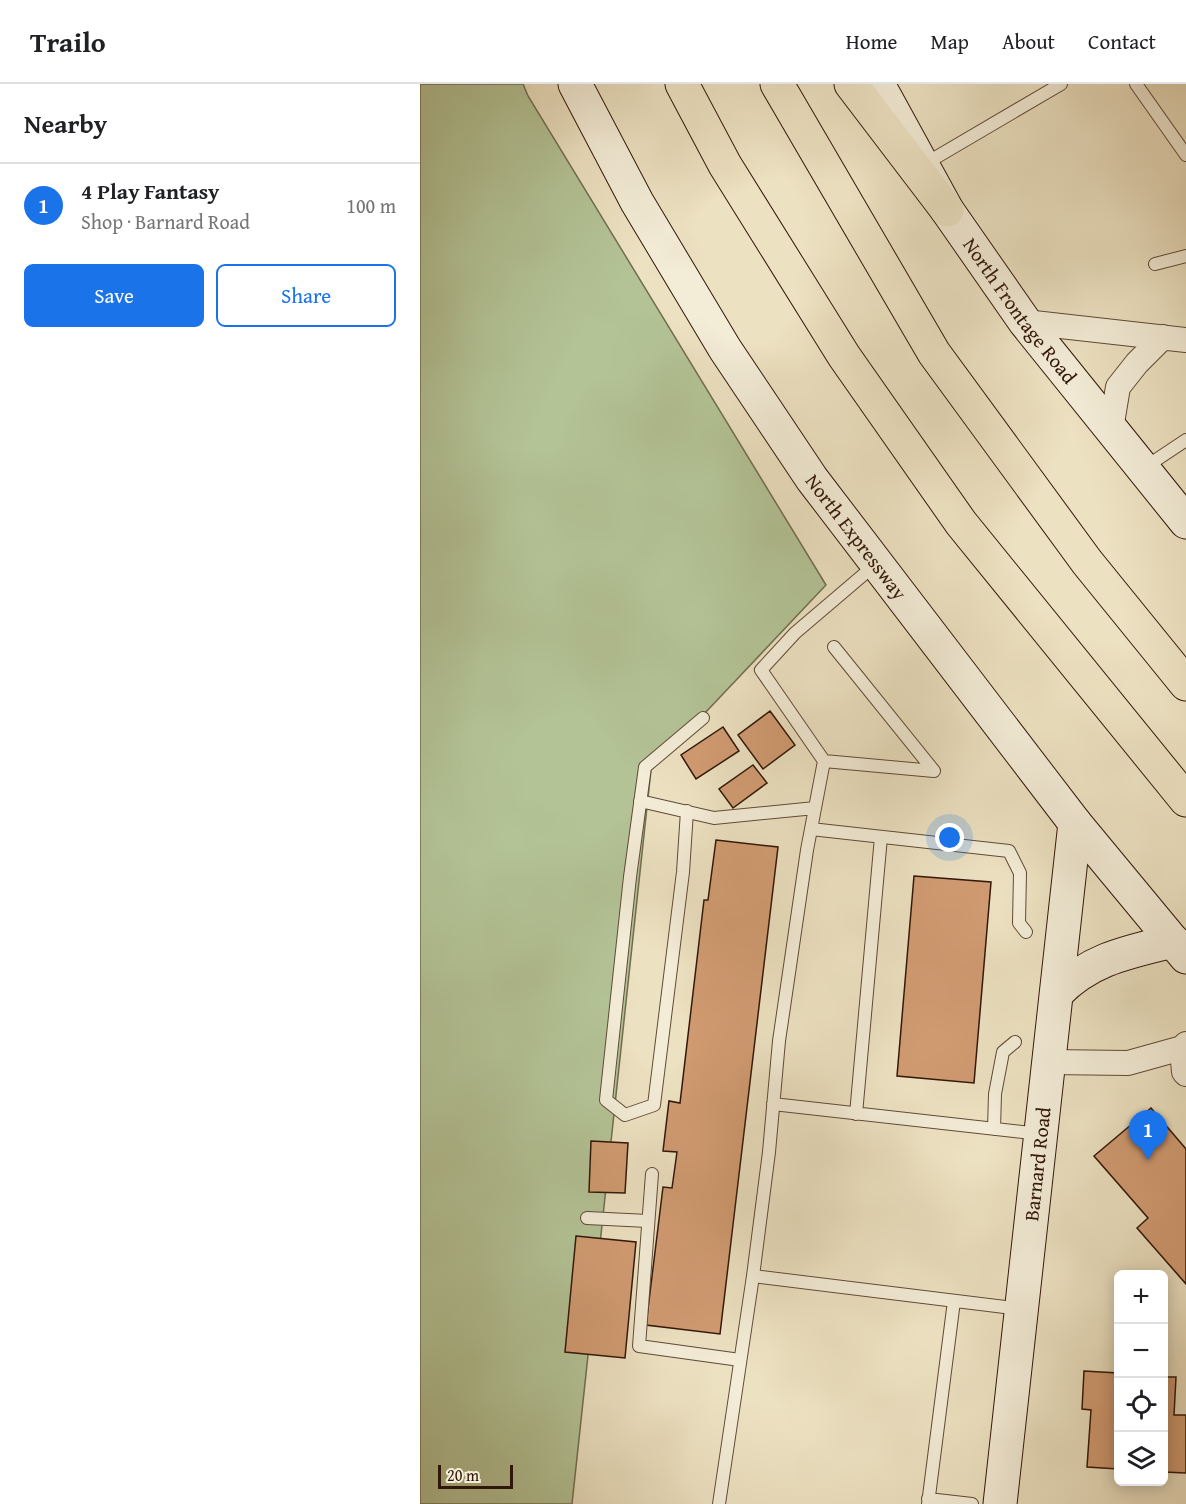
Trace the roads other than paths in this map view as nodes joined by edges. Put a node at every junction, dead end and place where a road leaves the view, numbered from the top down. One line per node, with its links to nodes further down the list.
1 (575, 84): 19 (main road, North Expressway)
2 (682, 84): 25 (highway)
3 (777, 84): 21 (highway)
4 (851, 84): 10 (highway)
5 (878, 84): 9 (main road, North Frontage Road)
6 (1061, 84): 9 (lane)
7 (1136, 84): 8 (lane)
8 (1186, 155)
9 (922, 165): 10 (main road, North Frontage Road)
10 (947, 210): 13 (main road, North Frontage Road)
11 (1186, 256): 12 (lane)
12 (1155, 264)
13 (1025, 322): 14 (street); 15 (main road, North Frontage Road)
14 (1174, 339): 15 (street)
15 (1111, 429): 17 (main road, North Frontage Road)
16 (1186, 440): 17 (lane)
17 (1143, 469): 18 (main road, North Frontage Road)
18 (1186, 522)
19 (876, 563): 23 (lane); 28 (main road, North Expressway)
20 (834, 647): 23 (lane)
21 (1186, 684)
22 (703, 718): 24 (lane)
23 (824, 761): 26 (lane)
24 (640, 801): 27 (lane); 27 (lane)
25 (1186, 801)
26 (815, 808): 27 (lane); 29 (lane)
27 (687, 811)
28 (1076, 823): 32 (main road, North Expressway); 33 (main road, Barnard Road)
29 (811, 829): 30 (lane); 38 (lane)
30 (881, 837): 31 (lane); 39 (lane)
31 (1026, 932)
32 (1180, 949): 33 (main road)
33 (1057, 993): 36 (main road, Barnard Road)
34 (1015, 1042): 40 (lane)
35 (1184, 1046): 36 (street); 37 (street)
36 (1049, 1062): 41 (main road, Barnard Road)
37 (1186, 1074)
38 (773, 1104): 39 (lane); 45 (lane)
39 (856, 1114): 40 (lane)
40 (994, 1129): 41 (lane)
41 (1041, 1134): 47 (main road, Barnard Road)
42 (652, 1174): 44 (lane)
43 (587, 1218): 44 (lane)
44 (648, 1221): 48 (lane)
45 (753, 1276): 46 (lane); 48 (lane)
46 (954, 1300): 47 (lane); 49 (lane)
47 (1021, 1309): 52 (main road, Barnard Road)
48 (740, 1360): 50 (lane)
49 (928, 1502): 51 (lane)
50 (719, 1504)
51 (972, 1504)
52 (1000, 1504)

